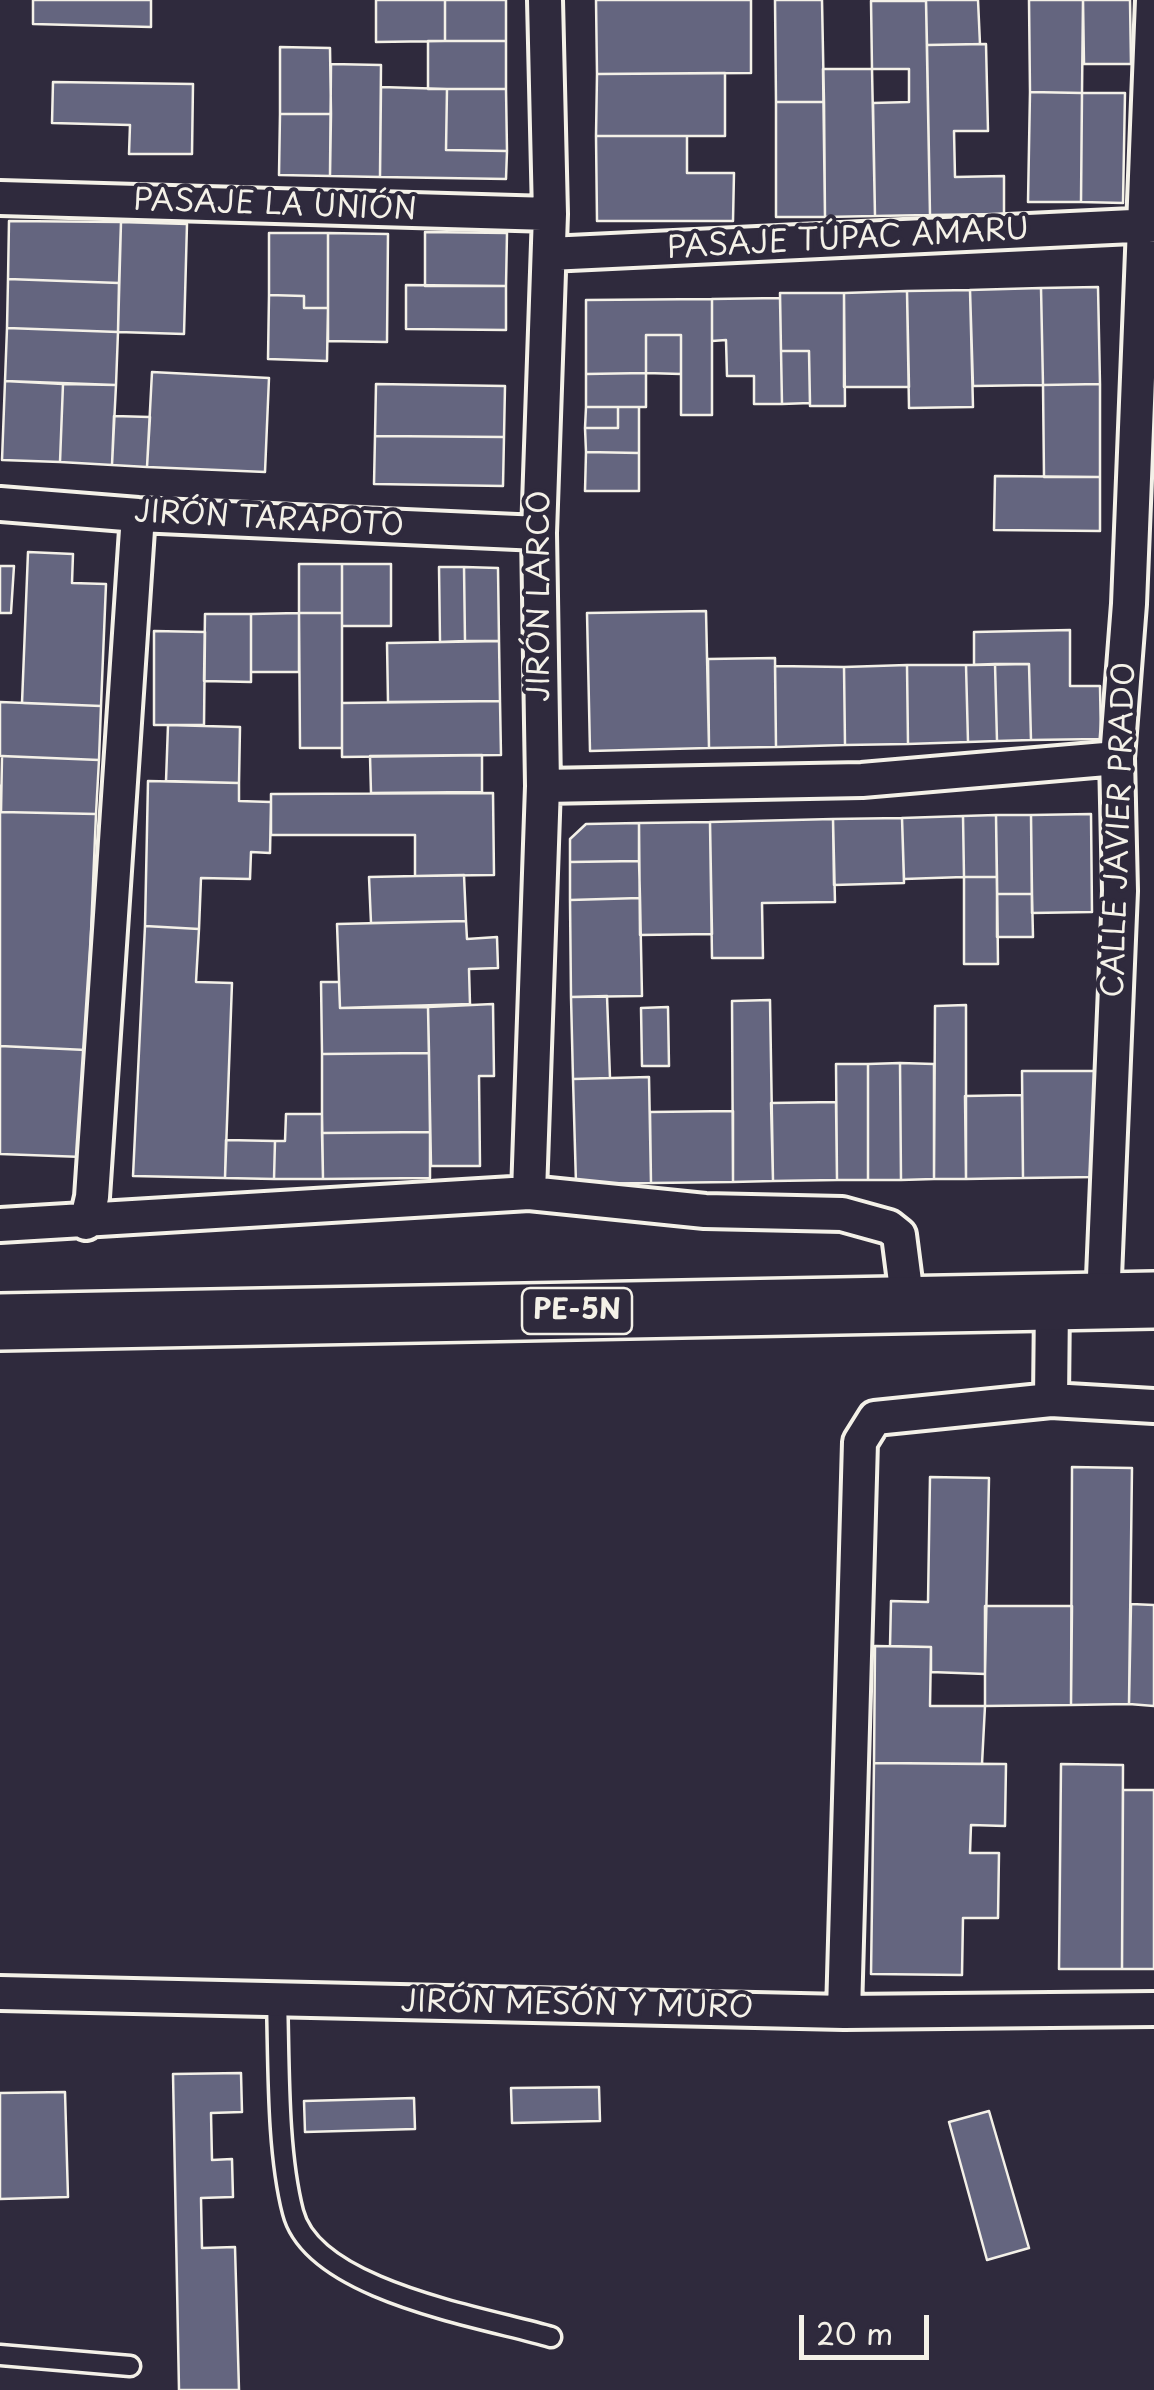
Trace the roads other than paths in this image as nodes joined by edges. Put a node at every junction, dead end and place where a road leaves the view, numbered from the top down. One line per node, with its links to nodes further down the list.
1 (545, 0): 4 (street, JIRÓN LARCO)
2 (1153, 0): 5 (street, CALLE JAVIER PRADO)
3 (0, 198): 4 (street, PASAJE LA UNIÓN)
4 (550, 214): 6 (street, JIRÓN LARCO)
5 (1150, 226): 6 (street, PASAJE TÚPAC AMARU); 9 (street, CALLE JAVIER PRADO)
6 (549, 254): 10 (street, JIRÓN LARCO)
7 (0, 504): 8 (street, JIRÓN TARAPOTO)
8 (138, 515): 10 (street, JIRÓN TARAPOTO); 14 (street)
9 (1144, 520): 11 (street, CALLE JAVIER PRADO)
10 (539, 533): 12 (street, JIRÓN LARCO)
11 (1117, 758): 12 (street); 16 (street, CALLE JAVIER PRADO)
12 (543, 786): 13 (street, JIRÓN LARCO)
13 (529, 1193): 14 (street); 17 (street)
14 (86, 1223): 15 (street)
15 (0, 1225)
16 (1103, 1301): 17 (highway, PE-5N); 19 (street, CALLE JAVIER PRADO)
17 (908, 1304): 18 (highway, PE-5N)
18 (0, 1322)
19 (1052, 1400): 20 (street); 24 (street)
20 (1154, 1406)
21 (0, 1993): 22 (street, JIRÓN MESÓN Y MURO)
22 (277, 1999): 24 (street, JIRÓN MESÓN Y MURO); 25 (lane)
23 (1154, 2009): 24 (street, JIRÓN MESÓN Y MURO)
24 (844, 2012)
25 (551, 2337)
26 (0, 2355): 27 (lane)
27 (130, 2366)

